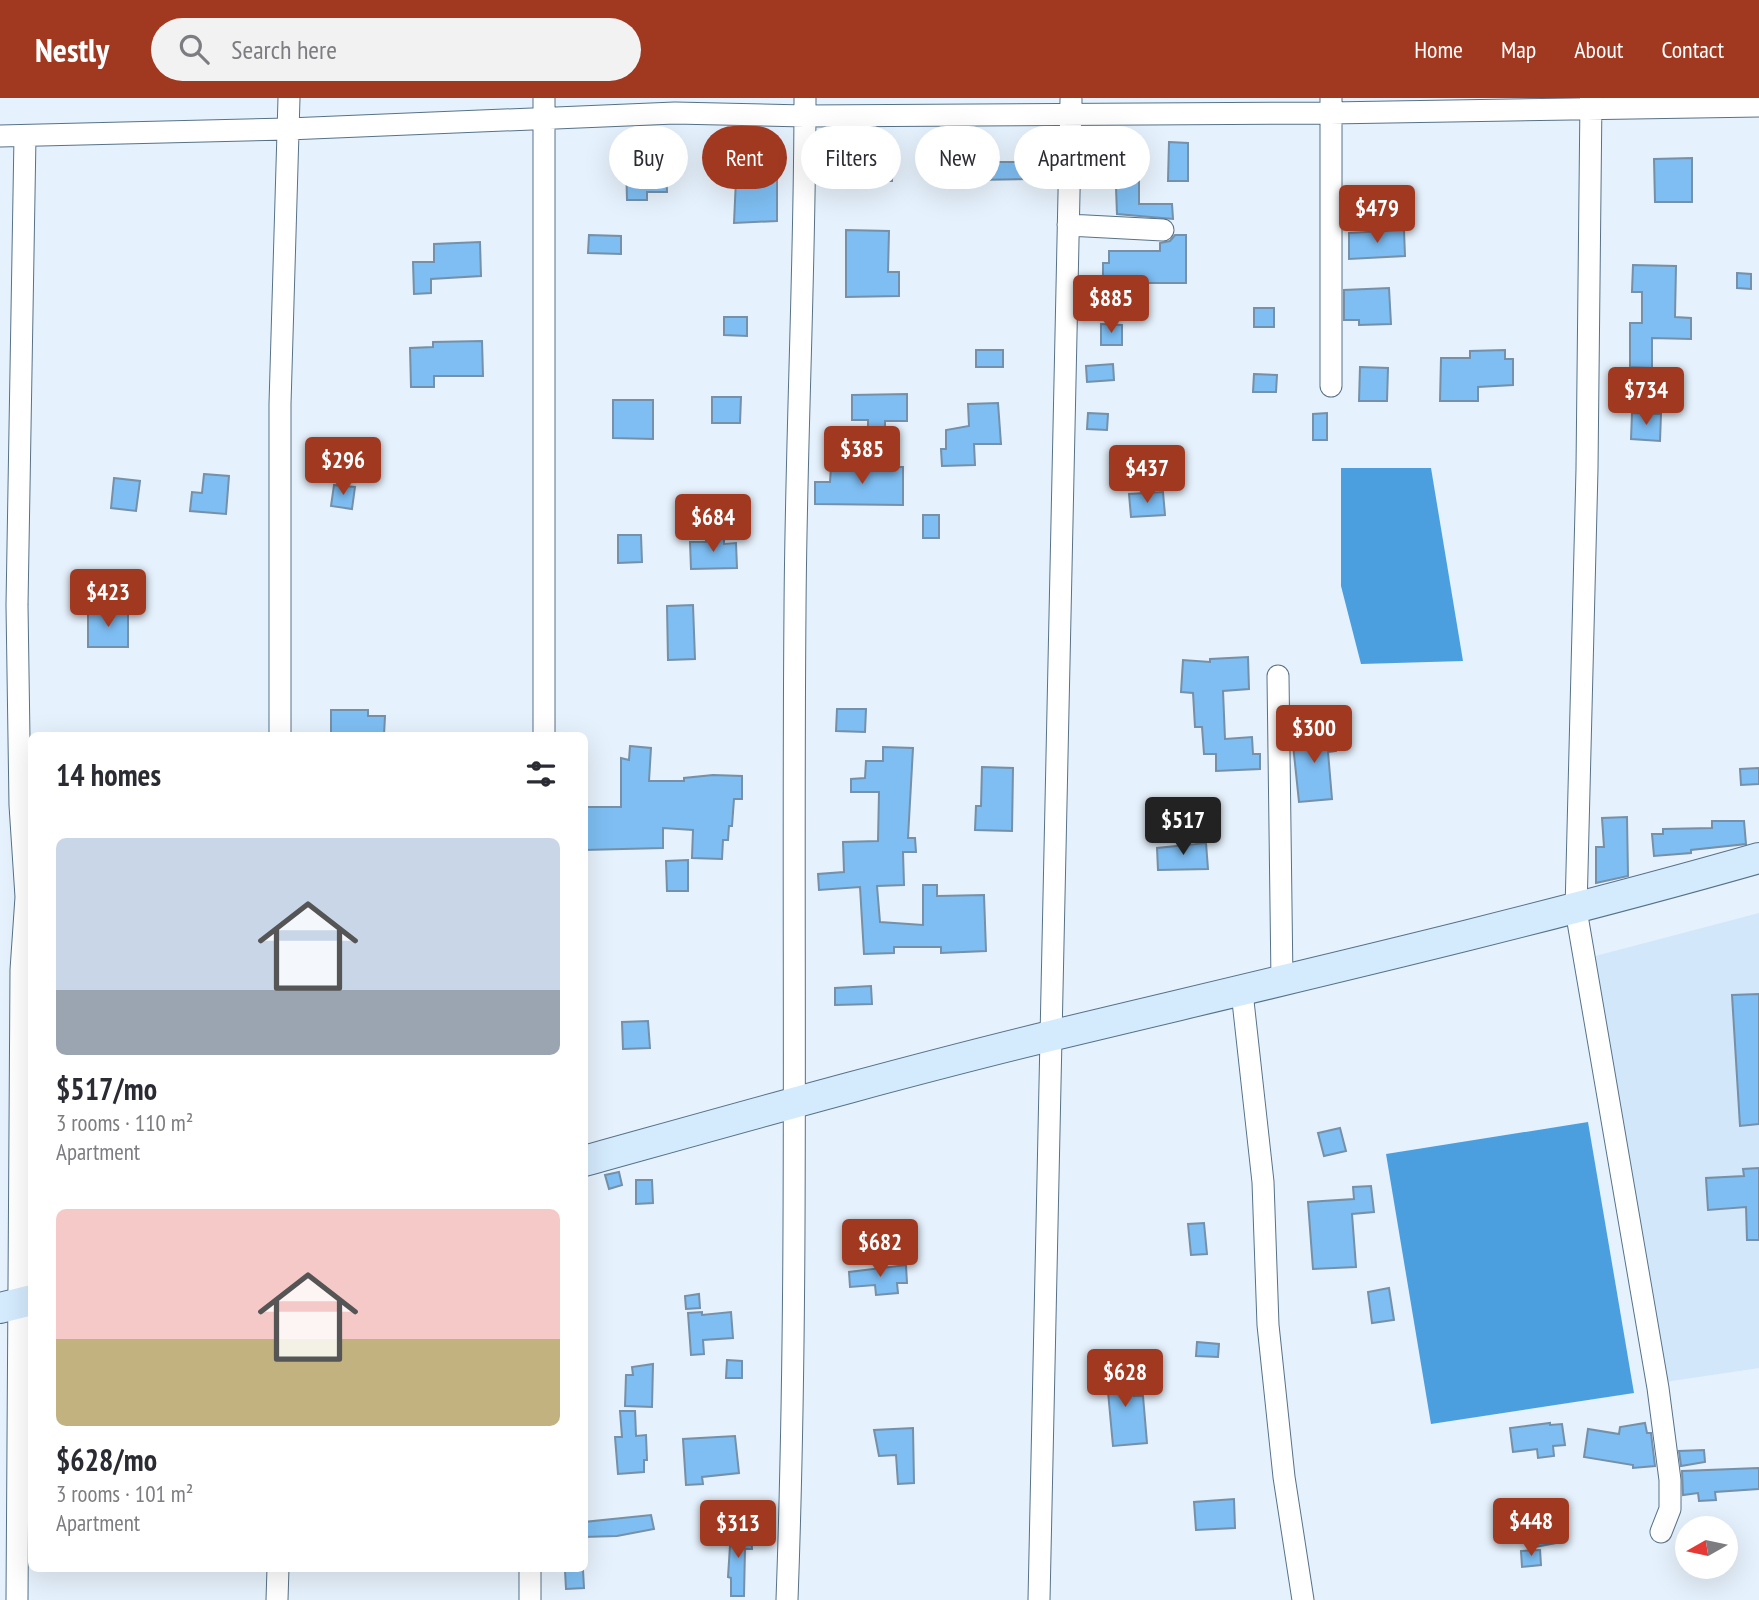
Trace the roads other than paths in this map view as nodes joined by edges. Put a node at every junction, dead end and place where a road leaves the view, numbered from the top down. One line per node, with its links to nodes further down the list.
1 (289, 98): 8 (street)
2 (1591, 104): 4 (street); 5 (street); 18 (street)
3 (1071, 105): 4 (street); 6 (street); 11 (street)
4 (1331, 106): 13 (street)
5 (1759, 106)
6 (805, 107): 7 (street); 22 (street)
7 (544, 108): 8 (street); 16 (street)
8 (288, 129): 10 (street); 15 (street)
9 (0, 136): 10 (street)
10 (26, 136): 24 (street)
11 (1068, 225): 12 (street); 21 (street)
12 (1163, 230)
13 (1331, 386)
14 (1278, 676): 19 (street)
15 (280, 732)
16 (544, 732)
17 (1759, 858): 18 (street)
18 (1579, 924): 19 (street); 25 (street)
19 (1282, 981): 20 (street)
20 (1242, 992): 21 (street); 33 (street)
21 (1049, 1036): 22 (street); 32 (street)
22 (796, 1101): 23 (street); 31 (street)
23 (588, 1160)
24 (17, 1304): 28 (street)
25 (1661, 1532)
26 (278, 1572): 29 (street)
27 (530, 1572): 30 (street)
28 (17, 1600)
29 (276, 1600)
30 (530, 1600)
31 (786, 1600)
32 (1039, 1600)
33 (1303, 1600)

